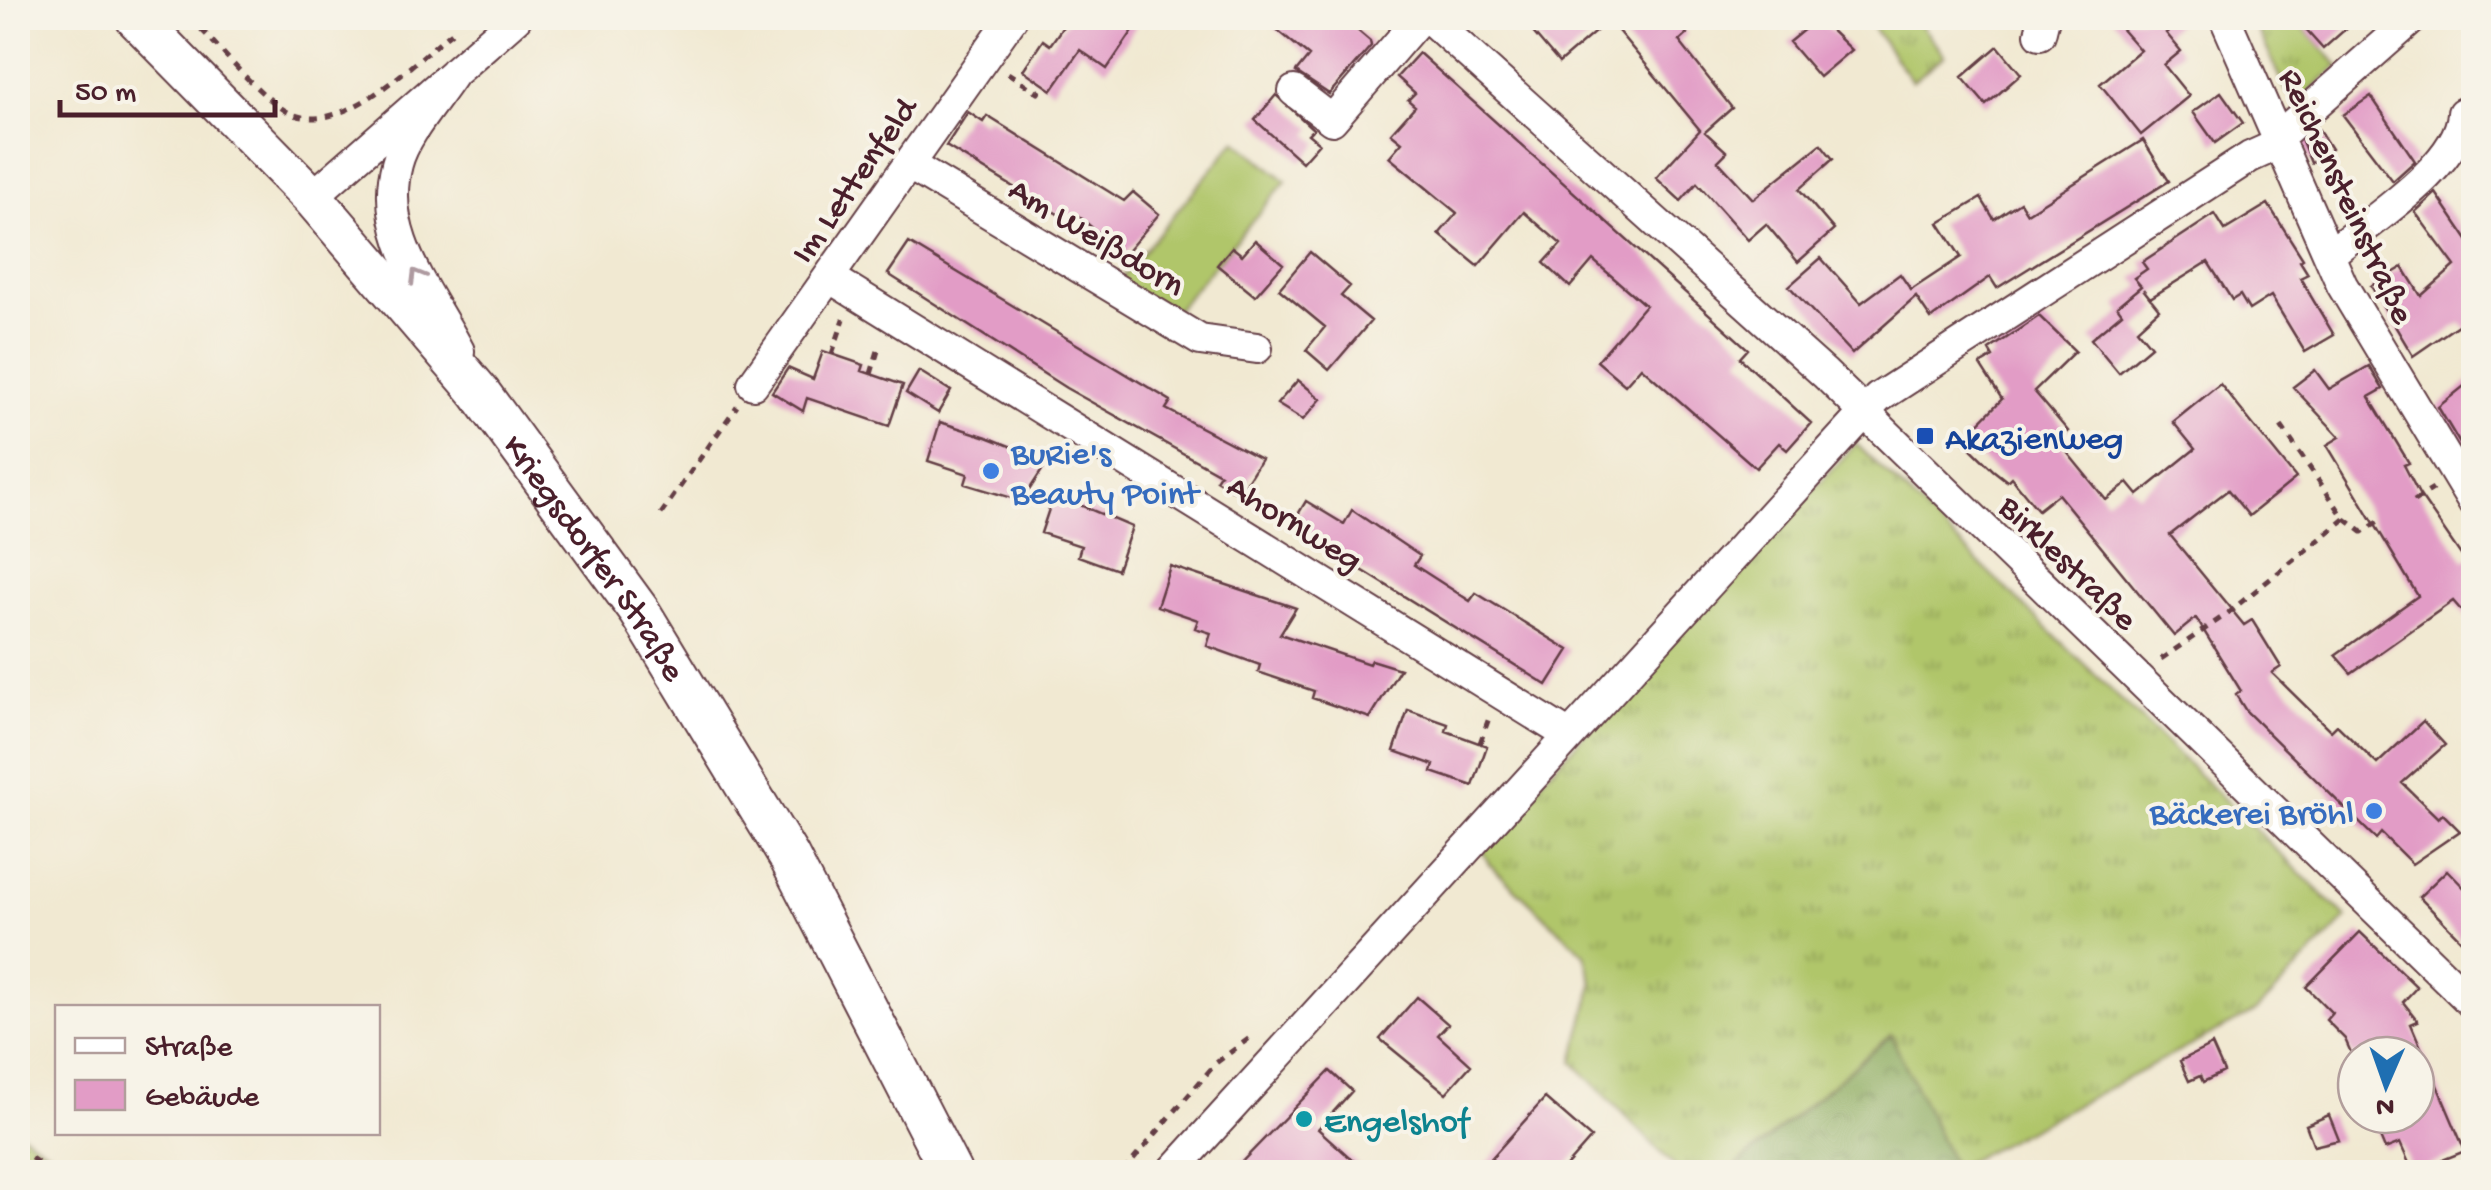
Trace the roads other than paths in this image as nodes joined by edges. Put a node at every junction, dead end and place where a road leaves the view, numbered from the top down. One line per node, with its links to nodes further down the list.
1 (136, 18): 13 (main road, Kriegsdorfer Straße)
2 (516, 18): 8 (street)
3 (1012, 18): 12 (street, Im Lettenfeld)
4 (1420, 18): 9 (street)
5 (1429, 18): 19 (street, Birklestraße)
6 (2225, 18): 11 (street, Reichensteinstraße)
7 (2413, 18): 11 (street)
8 (454, 72): 13 (street); 18 (street, one-way to 8)
9 (1294, 90)
10 (2464, 113): 14 (street)
11 (2278, 141): 14 (street, Reichensteinstraße); 19 (street)
12 (908, 164): 15 (street, Im Lettenfeld); 16 (street, Am Weißdorn)
13 (312, 197): 18 (main road, Kriegsdorfer Straße)
14 (2329, 255): 20 (street, Reichensteinstraße)
15 (829, 277): 17 (street, Im Lettenfeld); 21 (street, Ahornweg)
16 (1257, 348)
17 (753, 384)
18 (480, 393): 23 (main road, Kriegsdorfer Straße)
19 (1862, 412): 21 (street); 22 (street, Birklestraße)
20 (2474, 504)
21 (1568, 735): 24 (street)
22 (2474, 1006)
23 (951, 1172)
24 (1172, 1172)

